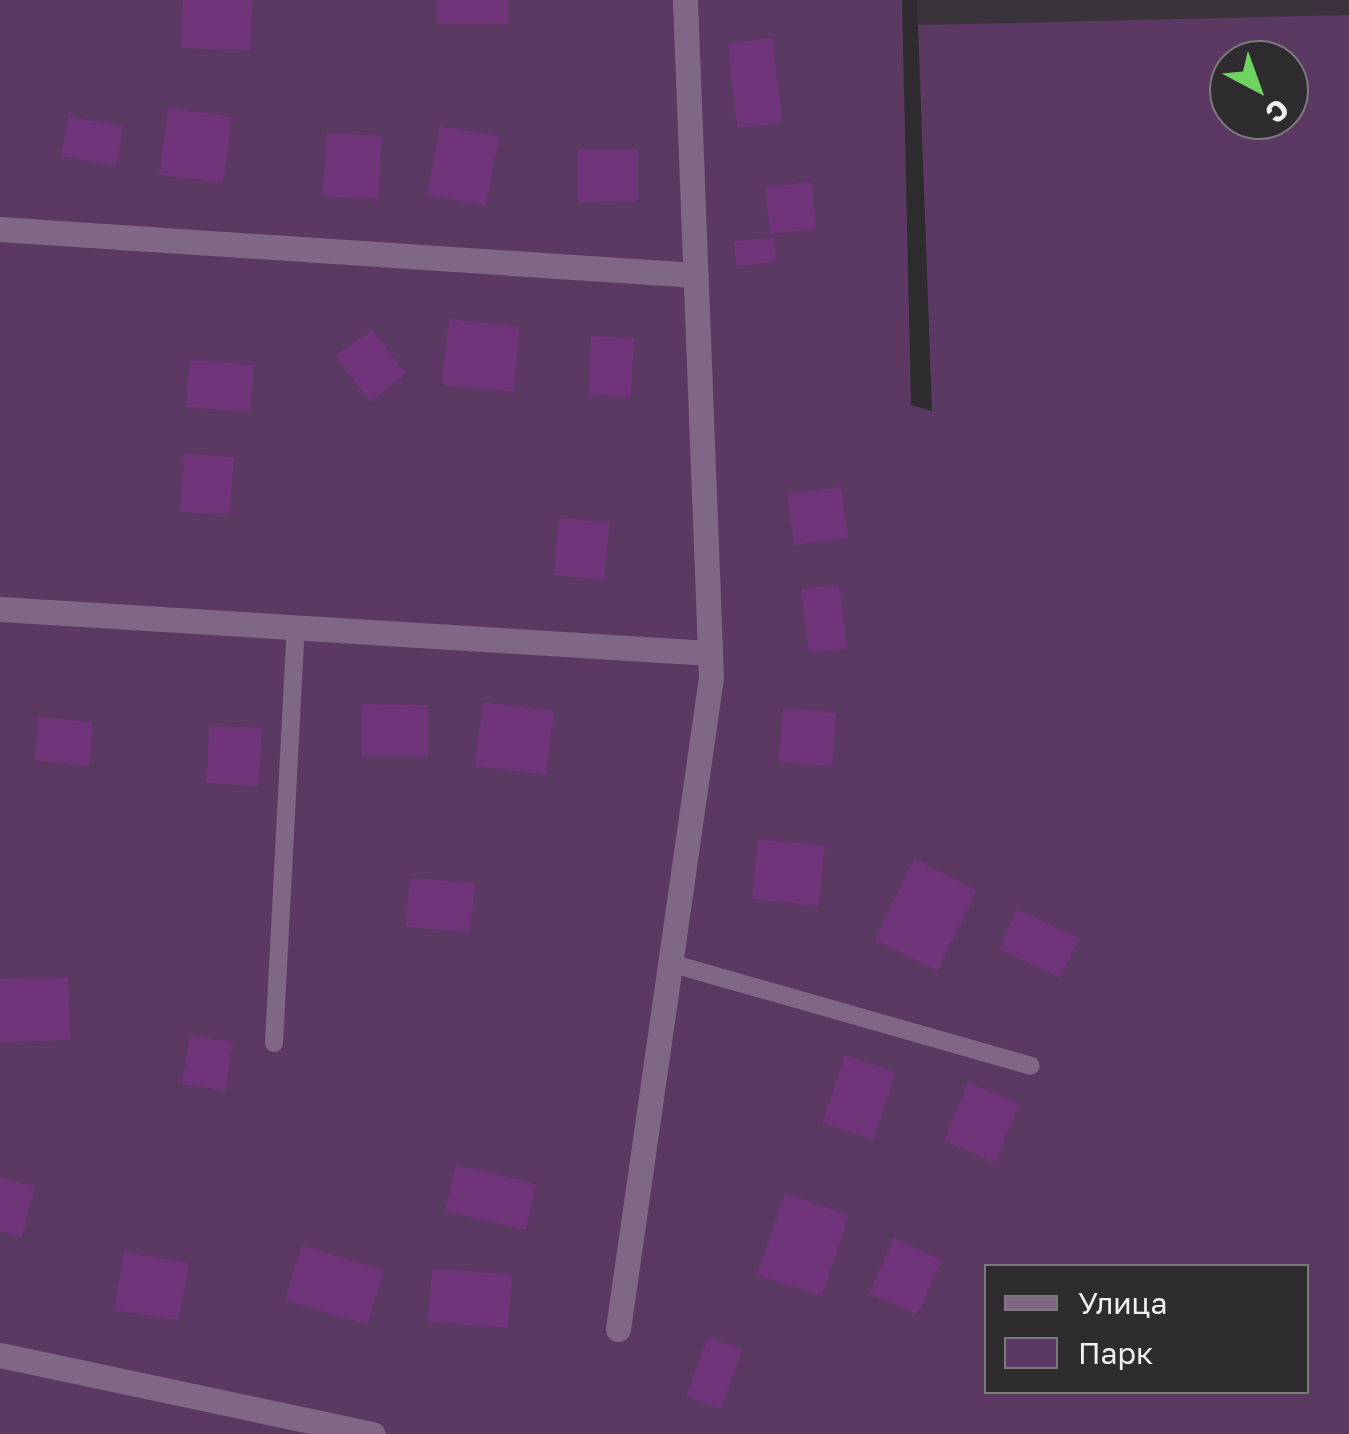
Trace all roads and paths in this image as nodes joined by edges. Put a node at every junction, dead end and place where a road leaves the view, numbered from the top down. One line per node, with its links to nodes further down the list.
1 (685, 0): 3 (street)
2 (0, 229): 3 (street)
3 (696, 276): 6 (street)
4 (0, 610): 5 (street)
5 (296, 628): 6 (street); 8 (lane)
6 (710, 653): 7 (street)
7 (670, 963): 9 (lane); 10 (street)
8 (274, 1043)
9 (1030, 1066)
10 (618, 1330)
11 (0, 1356): 12 (street)
12 (373, 1434)

